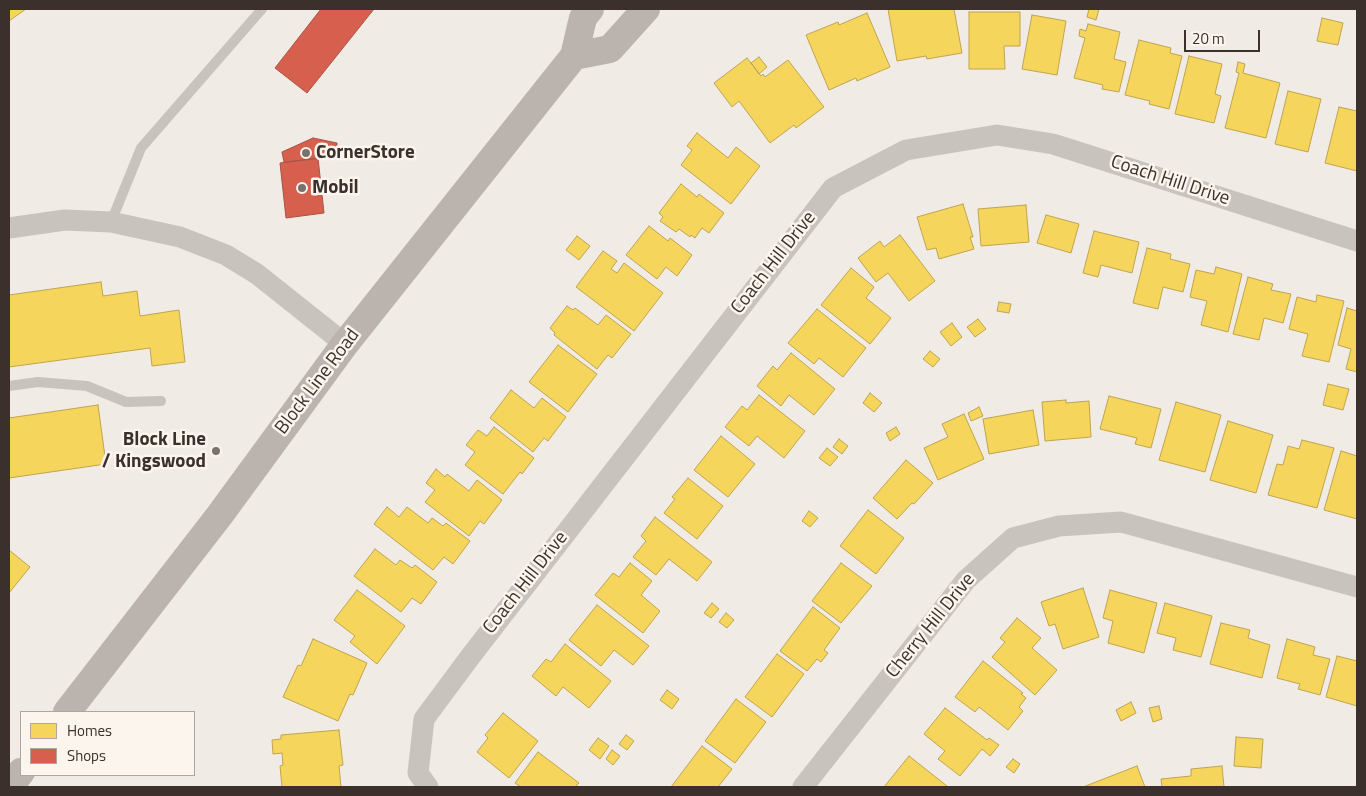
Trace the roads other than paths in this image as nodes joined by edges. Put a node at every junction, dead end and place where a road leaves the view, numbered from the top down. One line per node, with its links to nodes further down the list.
1 (262, 9): 5 (lane)
2 (590, 9): 4 (street, Block Line Road)
3 (646, 9): 4 (street)
4 (574, 56): 8 (street, Block Line Road)
5 (111, 222): 6 (street); 8 (street)
6 (9, 228)
7 (1357, 241): 15 (street, Coach Hill Drive)
8 (345, 344): 12 (street, Block Line Road)
9 (9, 386): 10 (lane)
10 (161, 401)
11 (1357, 587): 16 (street, Cherry Hill Drive)
12 (68, 711)
13 (20, 773): 14 (street)
14 (10, 787)
15 (428, 787)
16 (803, 787)

